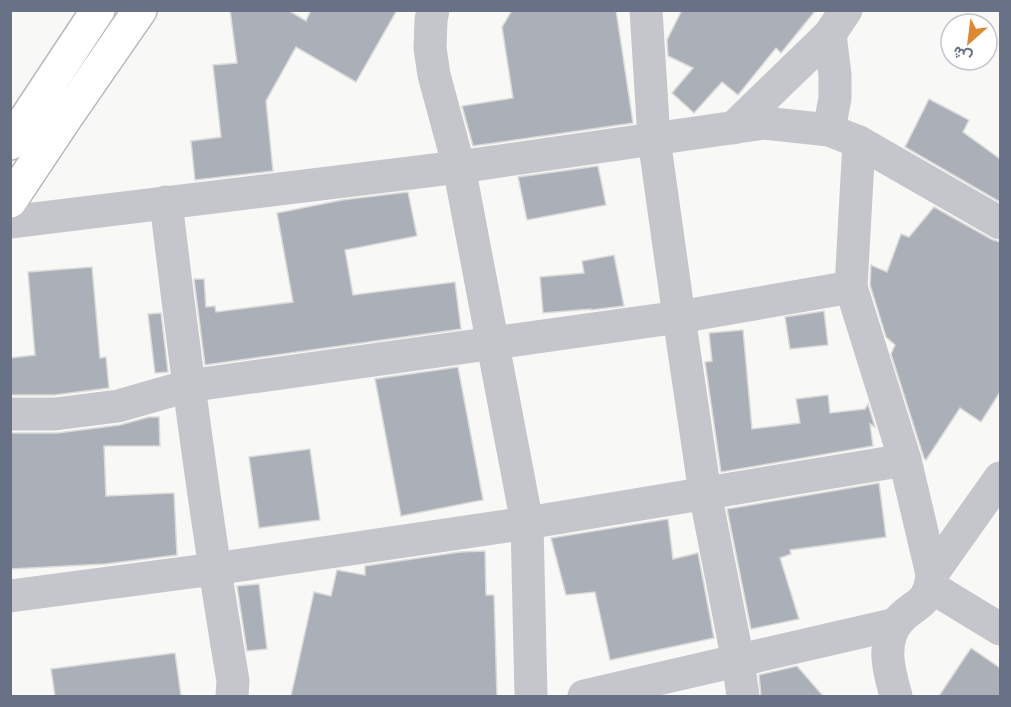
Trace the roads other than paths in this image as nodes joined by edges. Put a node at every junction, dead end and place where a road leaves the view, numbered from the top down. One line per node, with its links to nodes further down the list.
1 (98, 10): 9 (main road)
2 (140, 10): 11 (main road)
3 (433, 10): 10 (street)
4 (646, 10): 8 (street)
5 (838, 22): 6 (street); 7 (street)
6 (733, 128): 7 (street); 8 (street)
7 (844, 136): 14 (street); 15 (street)
8 (654, 139): 10 (street); 16 (street)
9 (10, 143)
10 (459, 167): 12 (street); 17 (street)
11 (10, 201)
12 (166, 202): 13 (street); 18 (street)
13 (10, 222)
14 (1000, 223)
15 (851, 287): 16 (street); 20 (street)
16 (679, 317): 17 (street); 22 (street)
17 (493, 343): 18 (street); 23 (street)
18 (188, 386): 19 (street); 24 (street)
19 (10, 414)
20 (905, 460): 22 (street); 25 (street)
21 (1000, 478): 25 (street)
22 (705, 493): 23 (street); 29 (street)
23 (526, 523): 24 (street); 31 (street)
24 (214, 569): 26 (street); 30 (street)
25 (932, 580): 27 (street); 28 (street)
26 (10, 596)
27 (896, 624): 29 (street); 34 (street)
28 (1000, 629)
29 (738, 661): 32 (street); 33 (street)
30 (232, 696)
31 (531, 696)
32 (584, 696)
33 (744, 696)
34 (896, 696)

